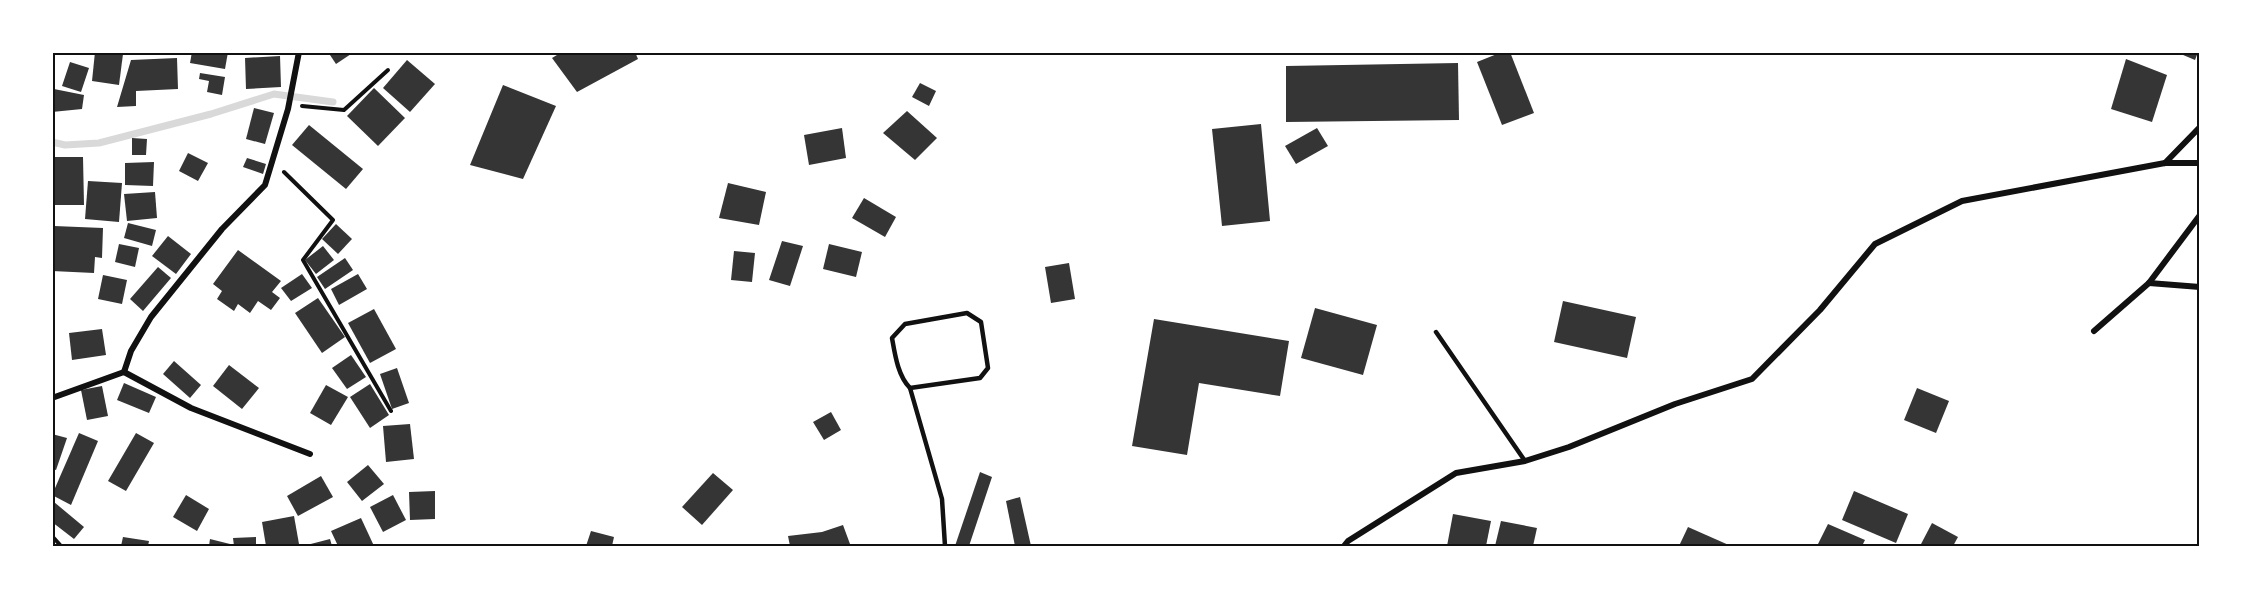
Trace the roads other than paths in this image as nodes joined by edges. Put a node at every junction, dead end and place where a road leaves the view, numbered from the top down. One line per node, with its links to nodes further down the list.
1 (299, 52): 10 (street)
2 (2199, 127): 4 (street)
3 (2199, 163): 4 (street)
4 (2165, 164): 14 (street)
5 (2199, 215): 6 (street)
6 (2149, 283): 7 (street); 8 (street)
7 (2199, 287)
8 (2094, 331)
9 (1436, 332): 14 (lane)
10 (124, 372): 12 (street); 13 (street)
11 (910, 388): 11 (lane); 15 (lane)
12 (52, 398)
13 (310, 454)
14 (1525, 461): 16 (street)
15 (945, 546)
16 (1344, 546)

